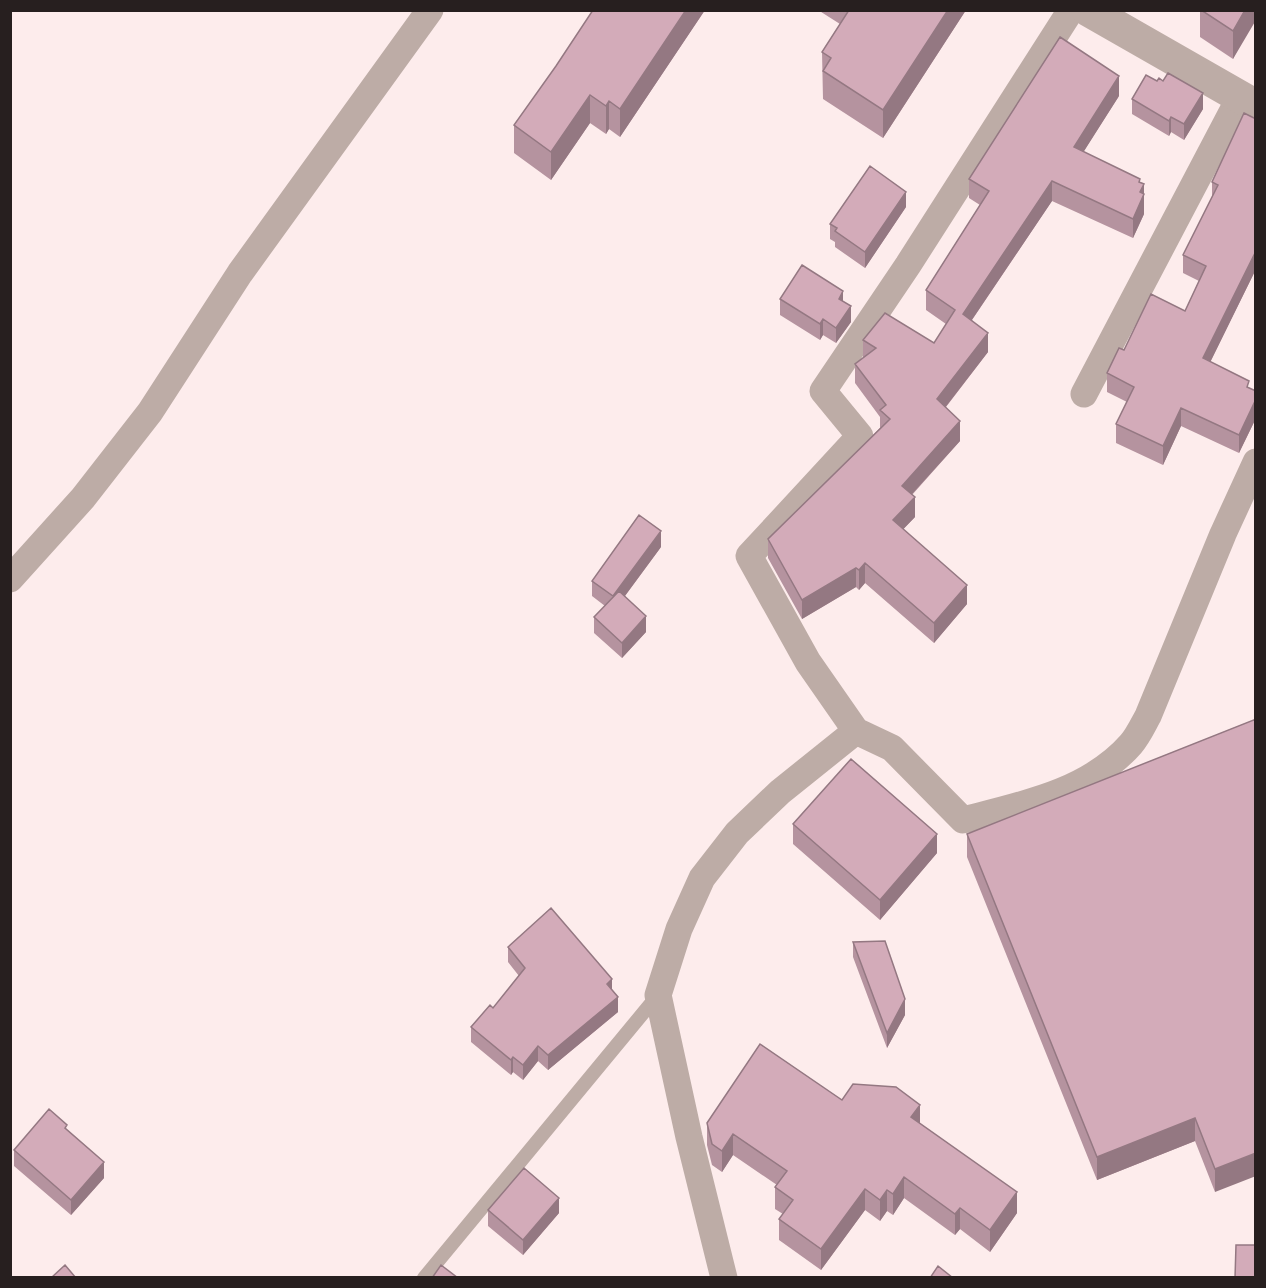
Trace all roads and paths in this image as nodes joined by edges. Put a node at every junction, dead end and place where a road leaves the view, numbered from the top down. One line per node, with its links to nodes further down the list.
1 (430, 10): 7 (street)
2 (1071, 10): 8 (street)
3 (1088, 10): 4 (street)
4 (1248, 102): 5 (street)
5 (1084, 394)
6 (1256, 462): 8 (street)
7 (10, 579)
8 (856, 731): 9 (street)
9 (658, 995): 10 (lane); 11 (street)
10 (423, 1278)
11 (724, 1278)

